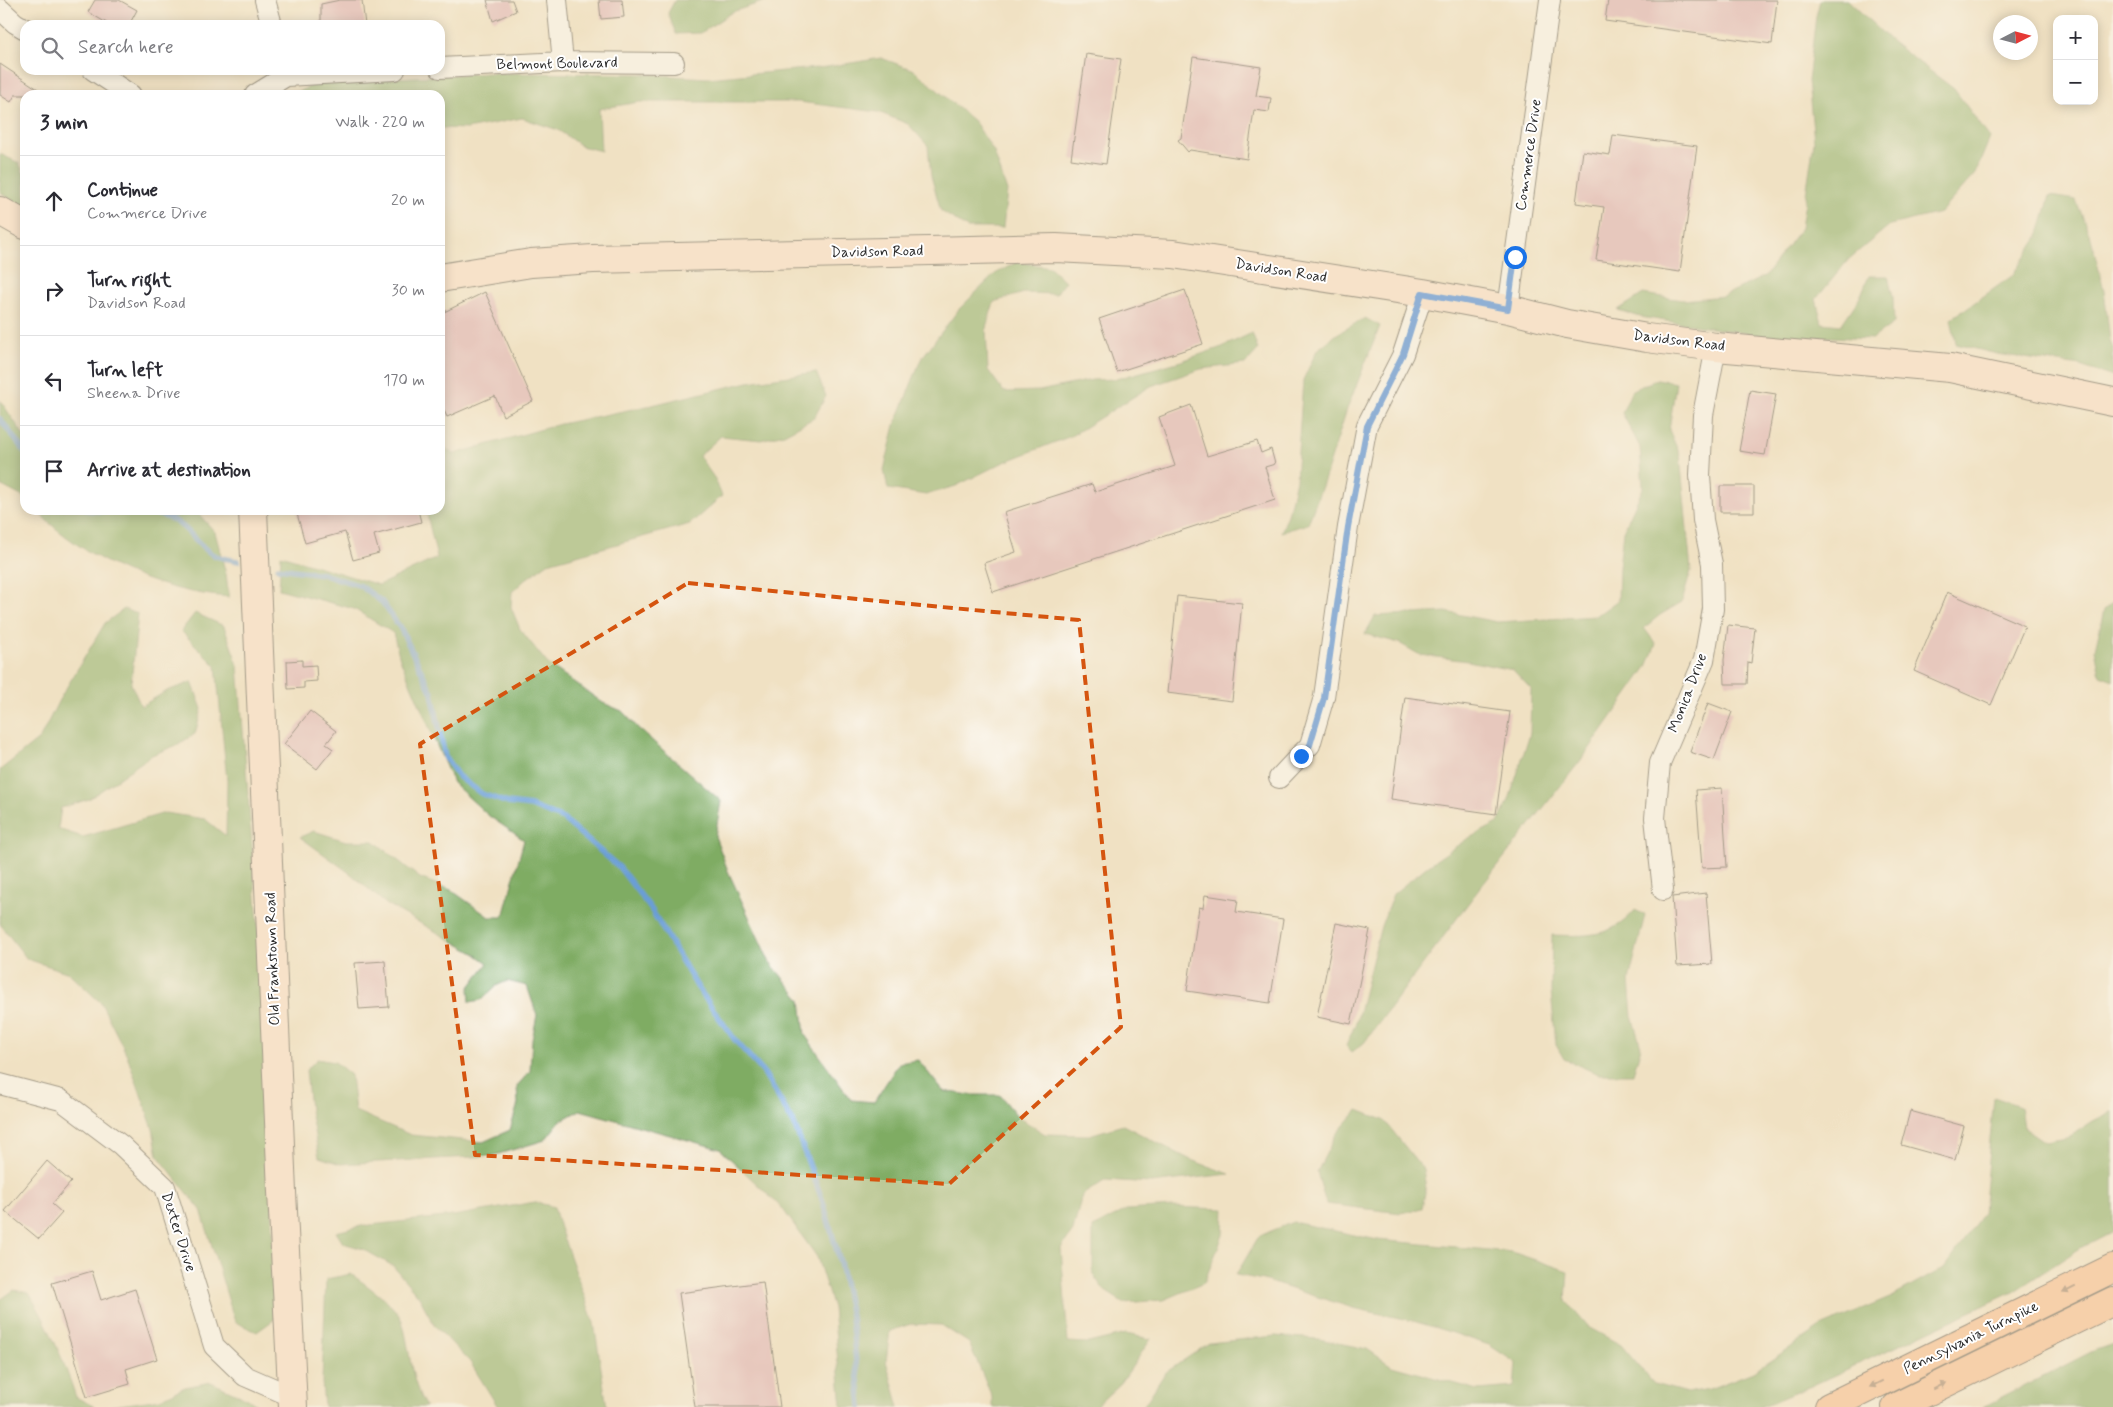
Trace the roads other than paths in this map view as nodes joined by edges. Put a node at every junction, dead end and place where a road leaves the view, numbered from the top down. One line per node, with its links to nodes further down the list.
1 (265, 0): 5 (street)
2 (557, 0): 7 (street)
3 (1550, 0): 18 (street, Commerce Drive)
4 (0, 9): 6 (street)
5 (271, 20)
6 (20, 26)
7 (563, 62): 8 (street, Belmont Boulevard); 9 (street, Belmont Boulevard)
8 (674, 63)
9 (445, 68)
10 (101, 75): 12 (street)
11 (282, 75): 13 (street)
12 (123, 90)
13 (262, 90)
14 (0, 211): 15 (street)
15 (20, 222)
16 (445, 277): 17 (street, Davidson Road)
17 (1422, 293): 18 (street, Davidson Road); 22 (street)
18 (1508, 309): 19 (street, Davidson Road)
19 (1716, 347): 20 (street, Davidson Road); 23 (street, Monica Drive)
20 (2113, 402)
21 (254, 515): 27 (street, Old Frankstown Road)
22 (1279, 778)
23 (1663, 890)
24 (0, 1084): 27 (street, Dexter Drive)
25 (2113, 1268): 28 (highway, Pennsylvania Turnpike, one-way to 28)
26 (2113, 1301): 29 (highway, Pennsylvania Turnpike, one-way to 26)
27 (293, 1402)
28 (1829, 1407)
29 (1896, 1407)

